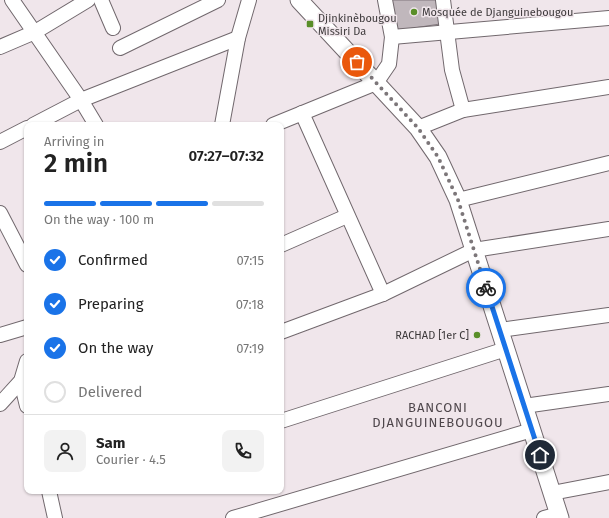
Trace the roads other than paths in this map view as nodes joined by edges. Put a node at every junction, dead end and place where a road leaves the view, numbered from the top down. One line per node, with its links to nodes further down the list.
1 (12, 0): 11 (street)
2 (88, 0): 11 (street)
3 (101, 0): 10 (street)
4 (218, 0): 16 (street)
5 (249, 0): 14 (street)
6 (299, 0): 17 (street)
7 (384, 0): 13 (street)
8 (443, 0): 12 (street)
9 (609, 18): 12 (street)
10 (113, 28)
11 (35, 32): 15 (street); 19 (street)
12 (447, 32): 13 (street); 20 (street)
13 (392, 37): 17 (street)
14 (238, 38): 19 (street); 24 (street)
15 (0, 47)
16 (120, 48)
17 (376, 83): 21 (street); 26 (street)
18 (609, 86): 20 (street)
19 (81, 100): 22 (street); 23 (street)
20 (464, 110): 26 (street)
21 (302, 113): 25 (street); 32 (street)
22 (39, 122)
23 (94, 122)
24 (223, 122)
25 (280, 122)
26 (418, 128): 30 (street)
27 (24, 130): 28 (street)
28 (0, 142)
29 (609, 163): 30 (street)
30 (458, 200): 36 (street)
31 (0, 213): 34 (street)
32 (347, 216): 35 (street); 38 (street)
33 (609, 229): 36 (street)
34 (5, 234): 37 (street)
35 (284, 244)
36 (474, 250): 38 (street); 41 (street)
37 (24, 260)
38 (383, 294): 42 (street)
39 (609, 315): 41 (street)
40 (24, 328): 43 (street)
41 (500, 330): 44 (street)
42 (284, 331)
43 (0, 335)
44 (506, 349): 50 (street); 51 (street)
45 (24, 371): 46 (street)
46 (21, 381): 47 (street); 49 (street)
47 (24, 394)
48 (609, 394): 50 (street)
49 (0, 404)
50 (524, 406): 52 (street)
51 (284, 419)
52 (532, 430): 54 (street); 58 (street)
53 (609, 482): 54 (street)
54 (552, 493): 56 (street)
55 (50, 494): 57 (street)
56 (554, 517)
57 (55, 518)
58 (233, 518)

